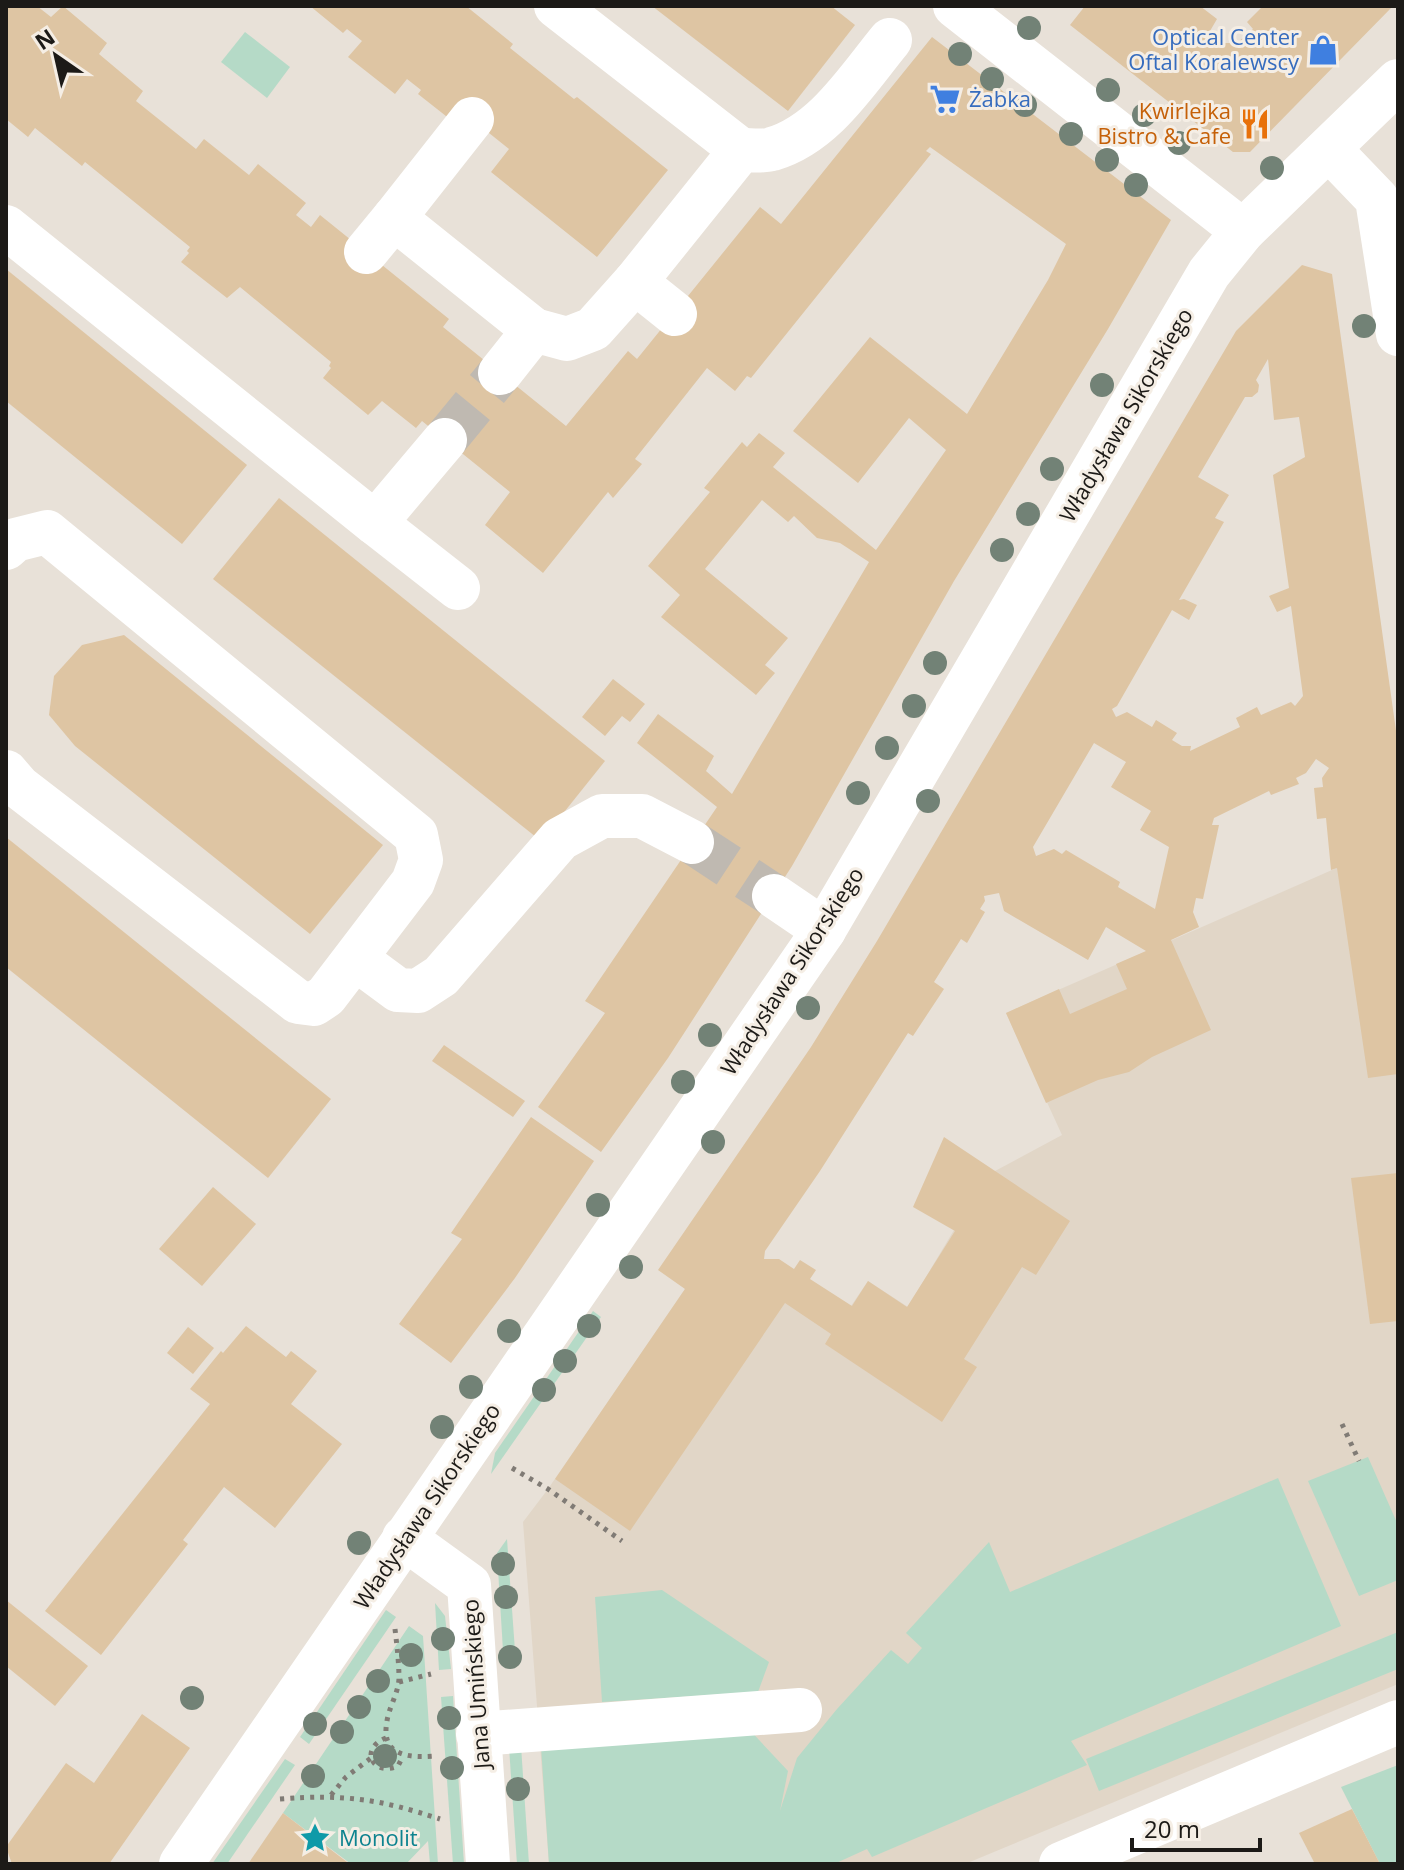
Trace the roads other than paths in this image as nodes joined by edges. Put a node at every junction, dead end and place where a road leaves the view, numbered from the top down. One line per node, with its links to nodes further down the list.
1 (556, 6): 7 (street)
2 (955, 6): 10 (street)
3 (890, 40): 7 (street)
4 (1398, 81): 6 (street, Władysława Sikorskiego)
5 (472, 119): 8 (street)
6 (1329, 149): 10 (street, Władysława Sikorskiego); 15 (street)
7 (741, 150): 12 (street)
8 (394, 218): 11 (street); 14 (street)
9 (6, 227): 18 (street)
10 (1243, 231): 24 (street, Władysława Sikorskiego)
11 (366, 252)
12 (635, 282): 13 (street); 14 (street)
13 (675, 314)
14 (534, 330): 16 (street)
15 (1398, 334)
16 (500, 373)
17 (445, 440): 18 (street)
18 (375, 523): 20 (street)
19 (6, 548): 25 (street)
20 (458, 588)
21 (10, 788): 25 (street)
22 (692, 842): 25 (street)
23 (774, 896): 24 (street)
24 (824, 930): 26 (street, Władysława Sikorskiego)
25 (356, 959)
26 (404, 1538): 29 (street, Jana Umińskiego); 30 (street, Władysława Sikorskiego)
27 (800, 1710): 29 (street)
28 (1398, 1722): 32 (street)
29 (478, 1734): 31 (street, Jana Umińskiego)
30 (181, 1864)
31 (488, 1864)
32 (1061, 1864)

